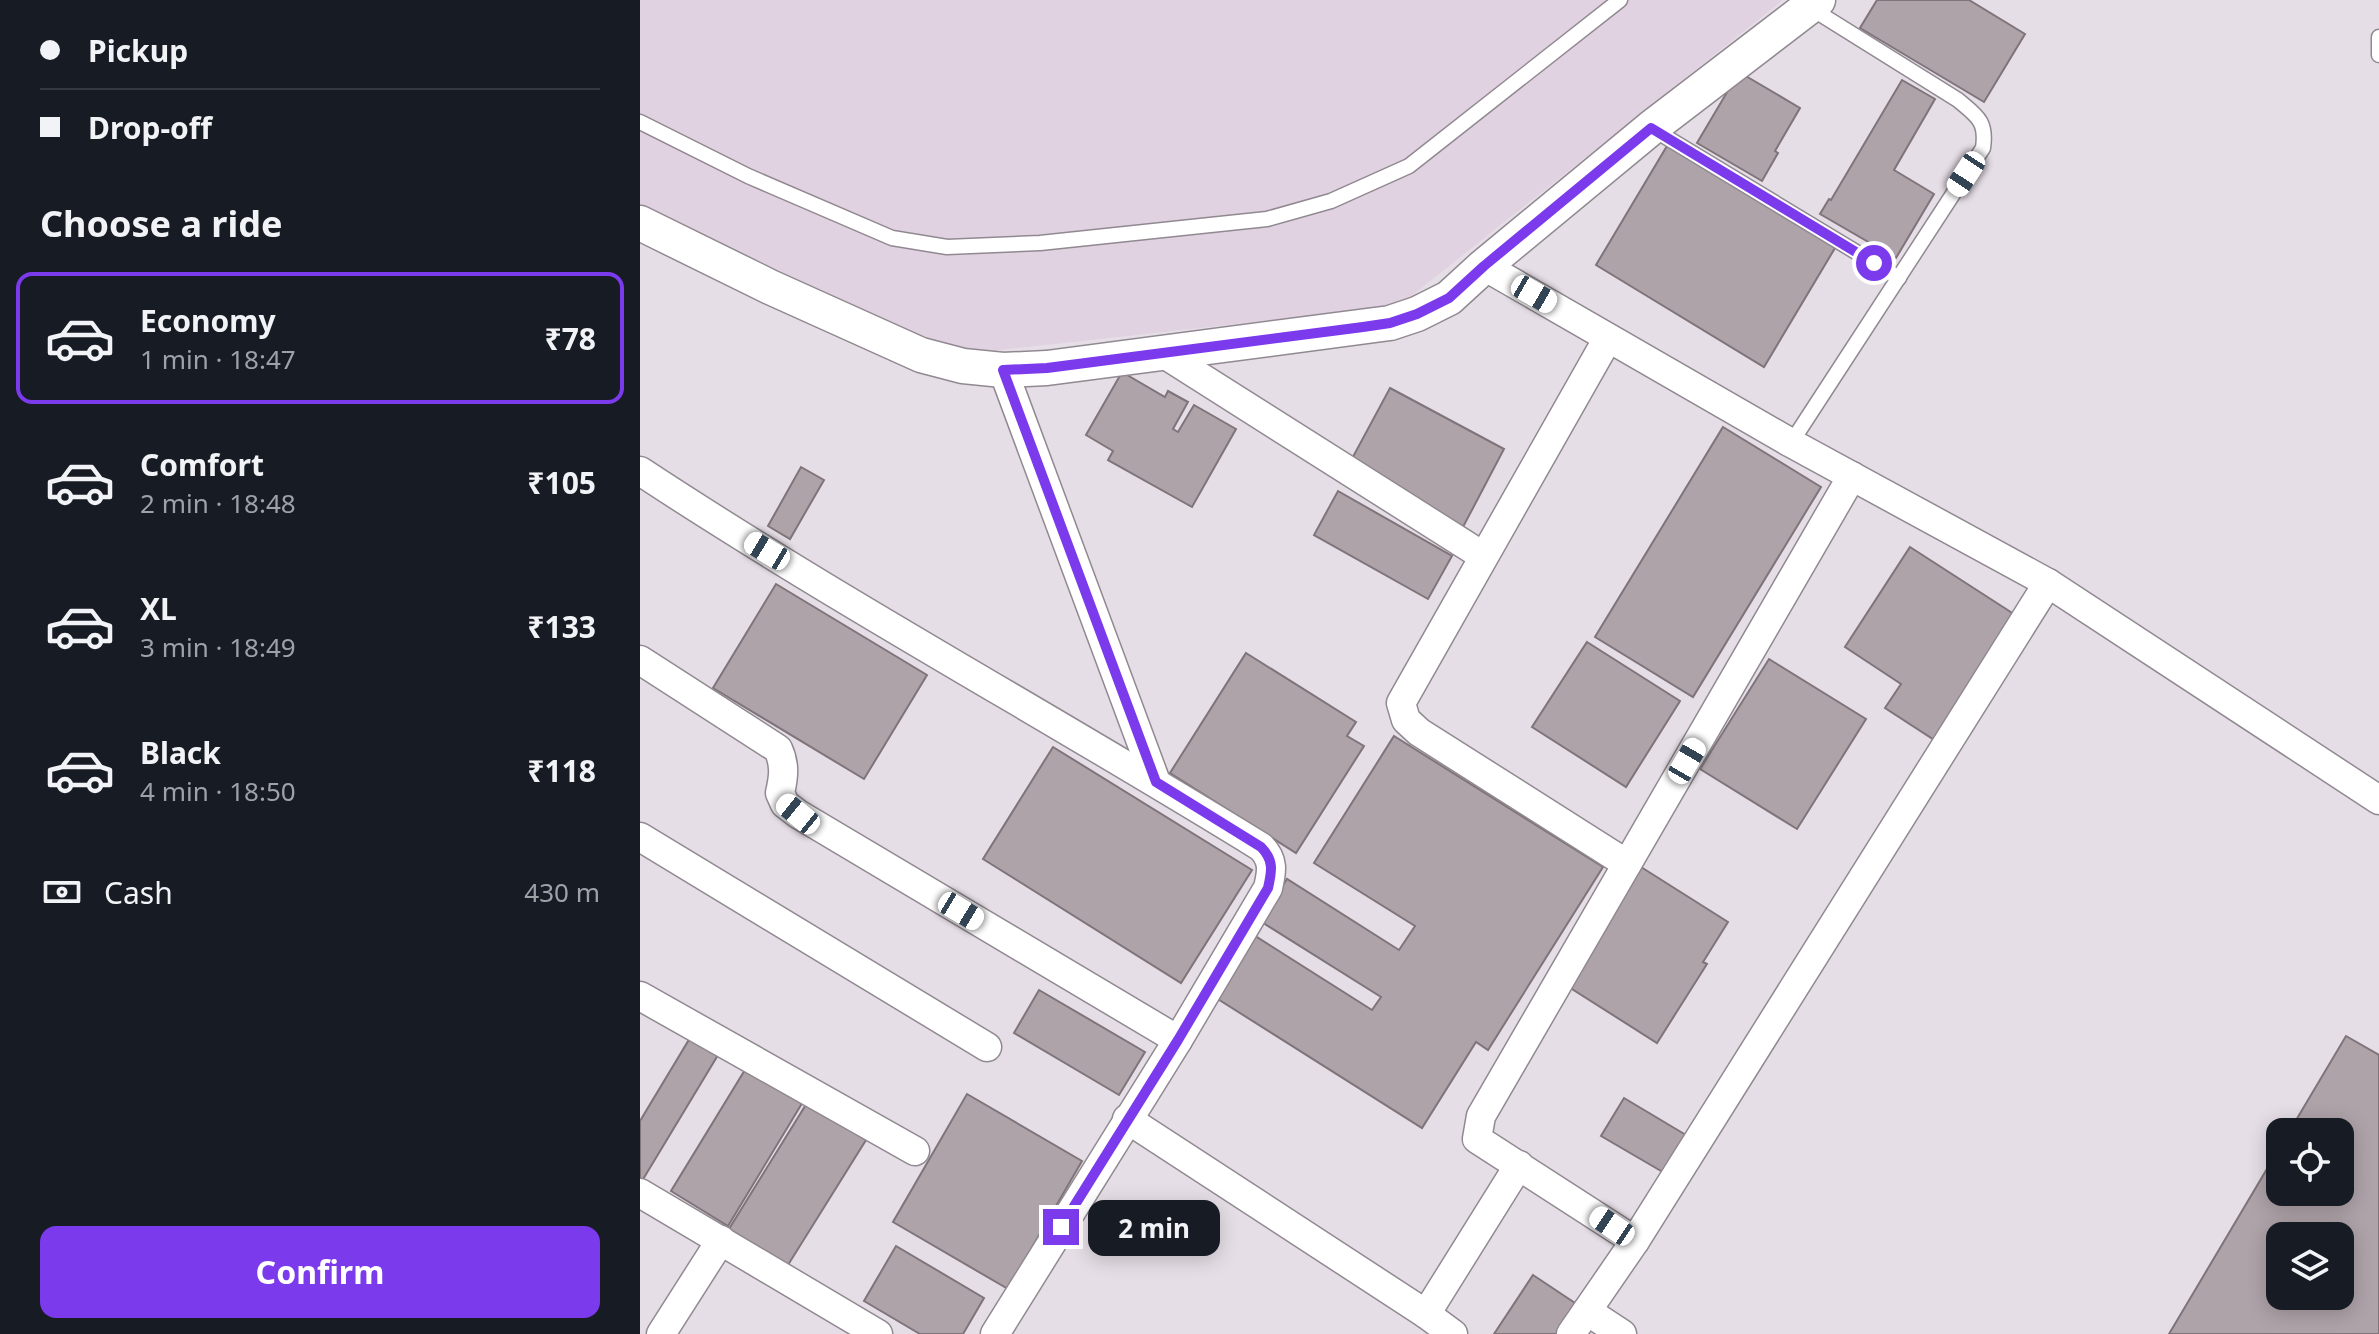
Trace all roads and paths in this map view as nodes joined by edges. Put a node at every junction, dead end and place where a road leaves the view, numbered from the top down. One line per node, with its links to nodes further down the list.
1 (1620, 0): 5 (lane)
2 (1813, 3): 6 (street); 9 (lane)
3 (2379, 37): 4 (lane)
4 (2379, 55)
5 (640, 122)
6 (1651, 128): 8 (street); 9 (lane)
7 (640, 223): 12 (street)
8 (1484, 266): 10 (street); 11 (street)
9 (1899, 278): 13 (lane)
10 (1608, 338): 13 (street); 16 (street)
11 (1161, 352): 12 (street); 16 (street)
12 (1003, 370): 19 (street)
13 (1791, 443): 15 (street)
14 (640, 471): 19 (street)
15 (1852, 476): 17 (street); 22 (street)
16 (1483, 556): 22 (street)
17 (2048, 583): 20 (street); 31 (street)
18 (640, 660): 24 (street)
19 (1156, 782): 24 (street)
20 (2379, 800)
21 (640, 837): 25 (street)
22 (1627, 864): 28 (street)
23 (640, 996): 27 (street)
24 (1178, 1040): 26 (street)
25 (987, 1047)
26 (1127, 1119): 32 (street); 36 (street)
27 (915, 1151)
28 (1519, 1165): 31 (street); 32 (street)
29 (640, 1193): 30 (street)
30 (721, 1240): 34 (street); 35 (street)
31 (1635, 1241): 33 (street)
32 (1426, 1314): 37 (street)
33 (1579, 1322): 38 (street)
34 (661, 1334)
35 (878, 1334)
36 (995, 1334)
37 (1453, 1334)
38 (1622, 1334)

